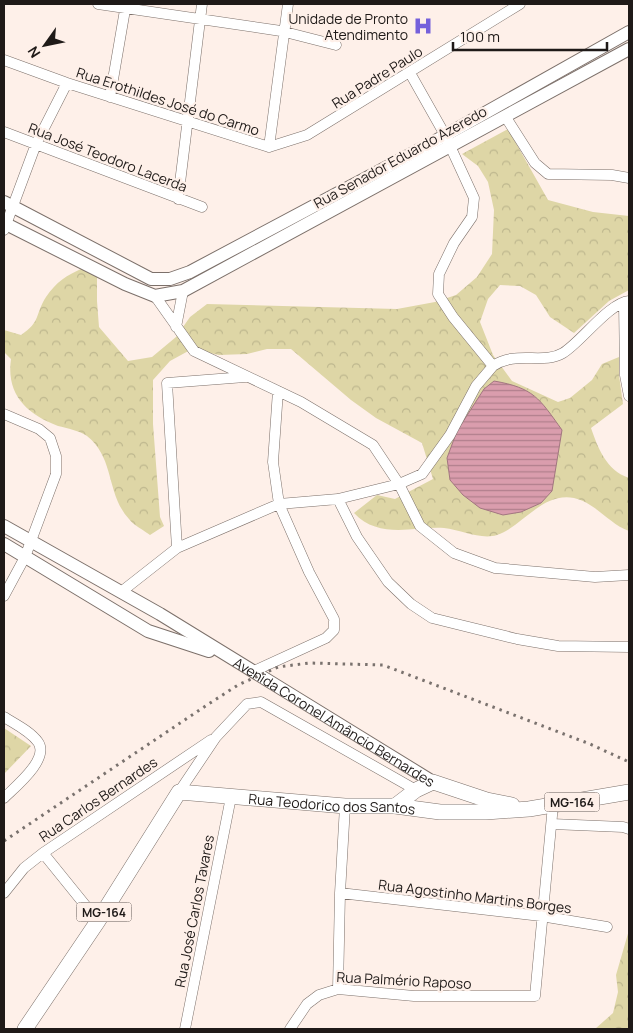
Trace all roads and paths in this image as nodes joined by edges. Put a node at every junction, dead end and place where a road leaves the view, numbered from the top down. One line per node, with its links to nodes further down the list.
1 (98, 4): 5 (street)
2 (202, 4): 6 (street)
3 (288, 4): 7 (street)
4 (520, 4): 14 (street, Rua Padre Paulo)
5 (126, 6): 6 (street); 16 (street)
6 (200, 19): 7 (street); 18 (street)
7 (284, 32): 9 (street); 22 (street)
8 (629, 32): 12 (street, Rua Senador Eduardo Azeredo)
9 (336, 46)
10 (629, 49): 13 (street, Rua Senador Eduardo Azeredo)
11 (4, 60): 15 (street, Rua Erothildes José do Carmo)
12 (578, 61): 13 (street); 20 (street, Rua Senador Eduardo Azeredo)
13 (585, 72): 17 (street, Rua Senador Eduardo Azeredo)
14 (410, 73): 20 (street); 22 (street, Rua Padre Paulo)
15 (67, 83): 16 (street, Rua Erothildes José do Carmo); 21 (street)
16 (110, 97): 18 (street, Rua Erothildes José do Carmo)
17 (505, 116): 20 (street, Rua Senador Eduardo Azeredo); 23 (street)
18 (187, 121): 22 (street, Rua Erothildes José do Carmo); 24 (street)
19 (4, 132): 21 (street, Rua José Teodoro Lacerda)
20 (448, 141): 25 (street, Rua Senador Eduardo Azeredo); 28 (street, Rua Senador Eduardo Azeredo); 32 (street)
21 (36, 144): 24 (street, Rua José Teodoro Lacerda); 25 (street)
22 (269, 147)
23 (629, 178)
24 (178, 199): 26 (street, Rua José Teodoro Lacerda)
25 (9, 205): 27 (street)
26 (202, 207)
27 (5, 226): 29 (street)
28 (183, 291): 29 (street, Rua Senador Eduardo Azeredo); 31 (street)
29 (155, 296): 31 (street)
30 (626, 302): 32 (street); 35 (street)
31 (176, 327): 33 (street)
32 (493, 366): 37 (street)
33 (247, 377): 34 (street); 43 (street)
34 (278, 391): 37 (street); 39 (street)
35 (629, 396)
36 (4, 414): 41 (street)
37 (399, 484): 38 (street); 45 (street)
38 (338, 499): 39 (street); 48 (street)
39 (279, 504): 43 (street); 50 (street)
40 (4, 526): 41 (street, Avenida Coronel Amâncio Bernardes)
41 (30, 542): 44 (street); 46 (street, Avenida Coronel Amâncio Bernardes)
42 (4, 544): 44 (street, Avenida Coronel Amâncio Bernardes)
43 (177, 548): 46 (street)
44 (25, 557): 47 (street); 49 (street, Avenida Coronel Amâncio Bernardes)
45 (629, 575)
46 (121, 592): 49 (street, Avenida Coronel Amâncio Bernardes)
47 (4, 596)
48 (629, 647)
49 (226, 656): 50 (street, Avenida Coronel Amâncio Bernardes)
50 (254, 671): 53 (street, Avenida Coronel Amâncio Bernardes)
51 (4, 716): 59 (street)
52 (216, 737): 55 (street, Avenida Coronel Amâncio Bernardes); 56 (street); 67 (street, Rua Carlos Bernardes)
53 (433, 782): 54 (main road, Avenida Coronel Amâncio Bernardes / MG-164); 55 (main road)
54 (452, 788): 63 (main road, Avenida Coronel Amâncio Bernardes / MG-164); 64 (main road)
55 (416, 790): 62 (main road)
56 (179, 792): 58 (main road, Rua Teodorico dos Santos / MG-164); 71 (main road, MG-164)
57 (622, 794): 60 (main road, MG-164)
58 (231, 797): 61 (main road, Rua Teodorico dos Santos / MG-164); 75 (street, Rua José Carlos Tavares)
59 (4, 798)
60 (552, 805): 63 (main road, MG-164); 65 (street)
61 (345, 806): 62 (main road, Rua Teodorico dos Santos / MG-164); 69 (street)
62 (394, 806): 64 (main road, Rua Teodorico dos Santos / MG-164)
63 (529, 808): 64 (main road, Rua Teodorico dos Santos / MG-164)
64 (440, 812)
65 (552, 824): 66 (street); 70 (street)
66 (629, 829)
67 (43, 853): 68 (street, Rua Carlos Bernardes); 71 (street)
68 (4, 893)
69 (340, 893): 70 (street, Rua Agostinho Martins Borges); 73 (street)
70 (540, 916): 72 (street, Rua Agostinho Martins Borges); 73 (street, Rua Palmério Raposo)
71 (98, 921): 74 (main road, MG-164)
72 (607, 927)
73 (338, 989): 76 (street, Rua Palmério Raposo)
74 (27, 1029)
75 (186, 1029)
76 (290, 1029)

